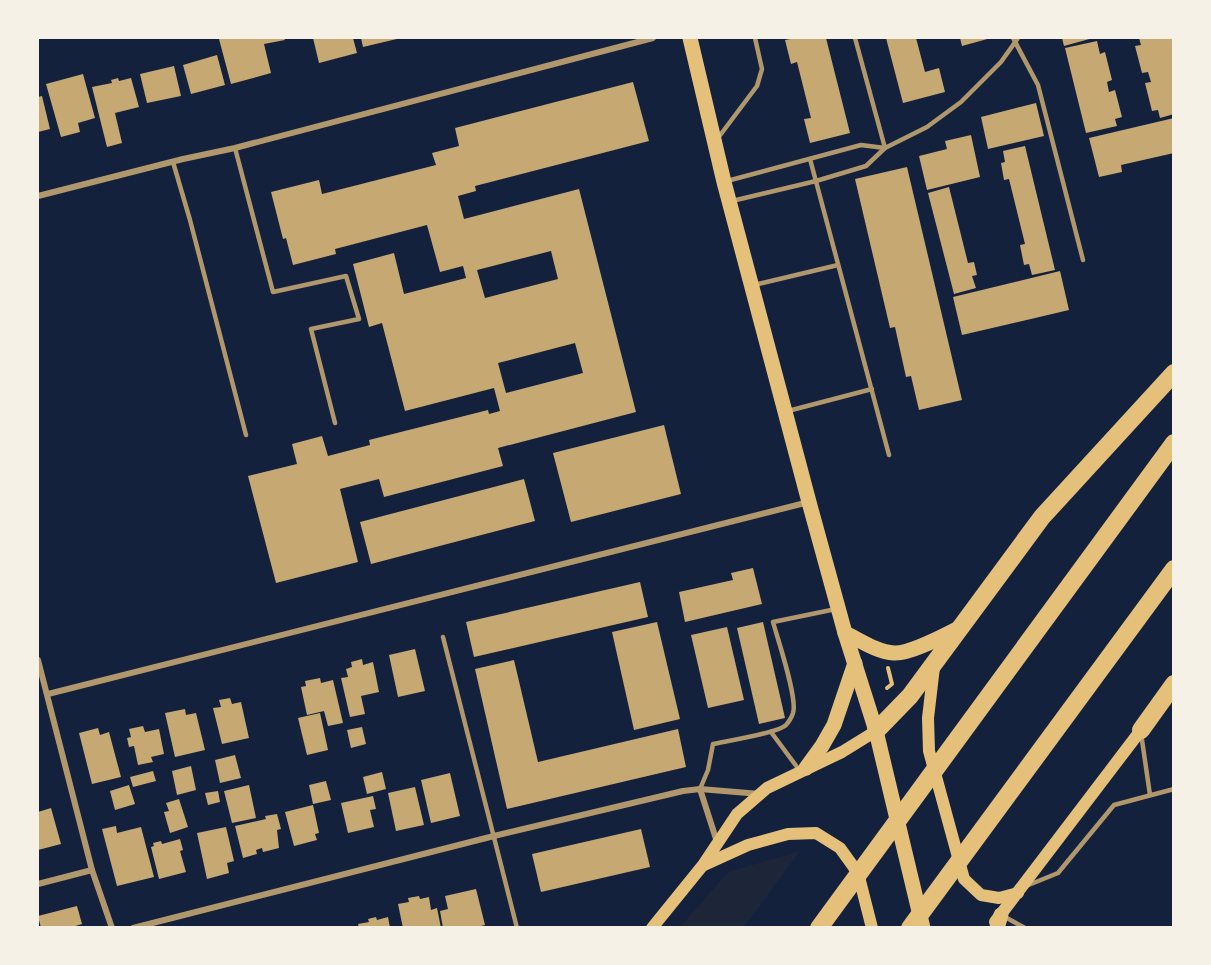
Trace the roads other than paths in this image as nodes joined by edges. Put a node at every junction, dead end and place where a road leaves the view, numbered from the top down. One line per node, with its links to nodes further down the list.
1 (653, 38): 7 (street)
2 (690, 38): 6 (main road)
3 (755, 38): 6 (lane)
4 (855, 38): 8 (lane)
5 (1015, 39): 8 (lane); 15 (lane)
6 (715, 142): 12 (main road)
7 (235, 148): 10 (street); 21 (lane)
8 (885, 148): 9 (lane); 11 (lane)
9 (810, 159): 11 (lane); 12 (lane)
10 (173, 162): 13 (street); 22 (lane)
11 (816, 181): 14 (lane); 16 (lane)
12 (724, 182): 14 (main road)
13 (38, 196)
14 (730, 201): 17 (main road)
15 (1083, 260)
16 (838, 265): 17 (lane); 19 (lane)
17 (752, 286): 20 (main road)
18 (1173, 373): 28 (highway)
19 (872, 389): 20 (lane); 24 (lane)
20 (785, 412): 25 (main road)
21 (335, 423)
22 (246, 435)
23 (1173, 443): 50 (highway)
24 (889, 455)
25 (809, 502): 27 (main road); 35 (street)
26 (1173, 569): 57 (highway)
27 (838, 608): 29 (main road); 38 (lane)
28 (961, 627): 29 (main road); 33 (highway)
29 (845, 633): 32 (main road)
30 (443, 638): 44 (lane)
31 (38, 660): 35 (street)
32 (855, 663): 37 (main road); 39 (main road)
33 (934, 663): 37 (highway); 49 (main road)
34 (1173, 684): 36 (highway)
35 (48, 694): 47 (street)
36 (1141, 730): 43 (lane); 49 (main road)
37 (876, 731): 39 (main road); 58 (main road)
38 (771, 732): 39 (lane); 40 (lane)
39 (803, 770): 42 (main road)
40 (700, 789): 42 (street); 44 (street); 45 (street)
41 (1173, 789): 43 (lane)
42 (760, 794): 45 (main road)
43 (1150, 795): 49 (lane)
44 (494, 836): 53 (street); 54 (lane)
45 (717, 843): 46 (main road)
46 (703, 865): 55 (main road); 56 (main road)
47 (92, 870): 48 (street); 52 (street)
48 (38, 884)
49 (1021, 890): 51 (main road)
50 (824, 921)
51 (996, 923): 59 (lane)
52 (111, 927)
53 (133, 927)
54 (517, 927)
55 (652, 927)
56 (872, 927)
57 (910, 927)
58 (922, 927)
59 (1024, 927)

